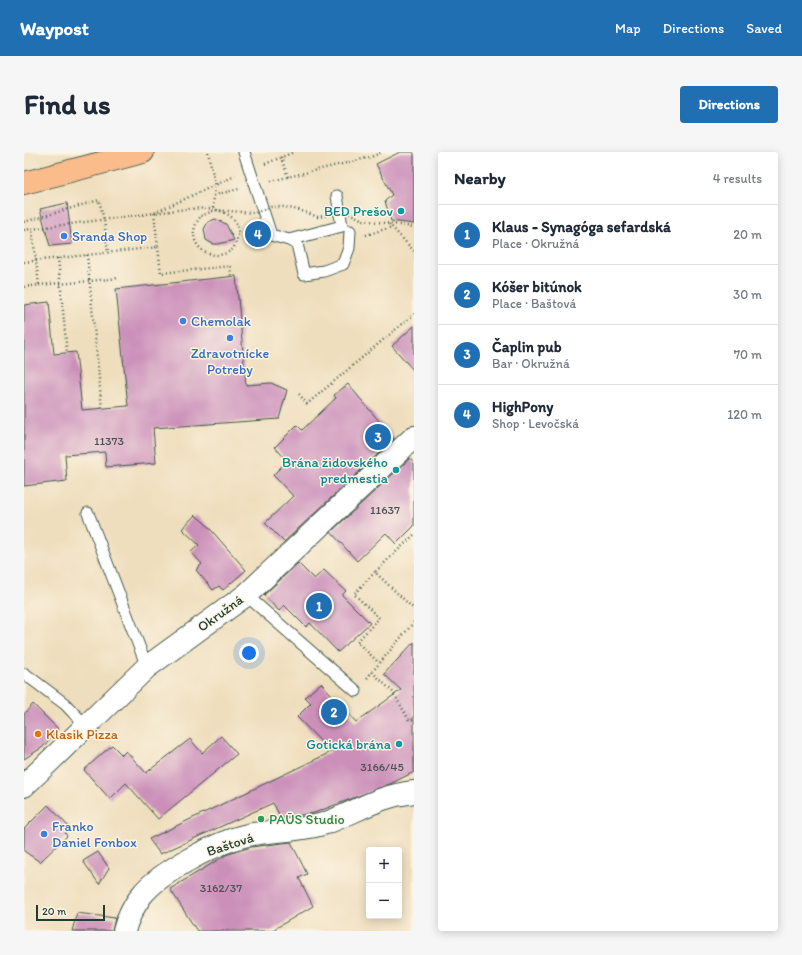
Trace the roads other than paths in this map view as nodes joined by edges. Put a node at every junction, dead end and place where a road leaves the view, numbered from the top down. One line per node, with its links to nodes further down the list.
1 (143, 152): 3 (main road)
2 (244, 152): 6 (lane)
3 (24, 183)
4 (337, 196): 6 (lane)
5 (350, 231): 6 (lane)
6 (290, 240)
7 (414, 437): 9 (street, Okružná)
8 (88, 513): 10 (lane)
9 (246, 595): 10 (street, Okružná); 12 (lane)
10 (147, 667): 13 (street, Okružná)
11 (25, 674): 13 (lane)
12 (356, 690)
13 (86, 726): 14 (street, Okružná)
14 (24, 786)
15 (414, 792): 16 (street, Baštová)
16 (124, 931)

